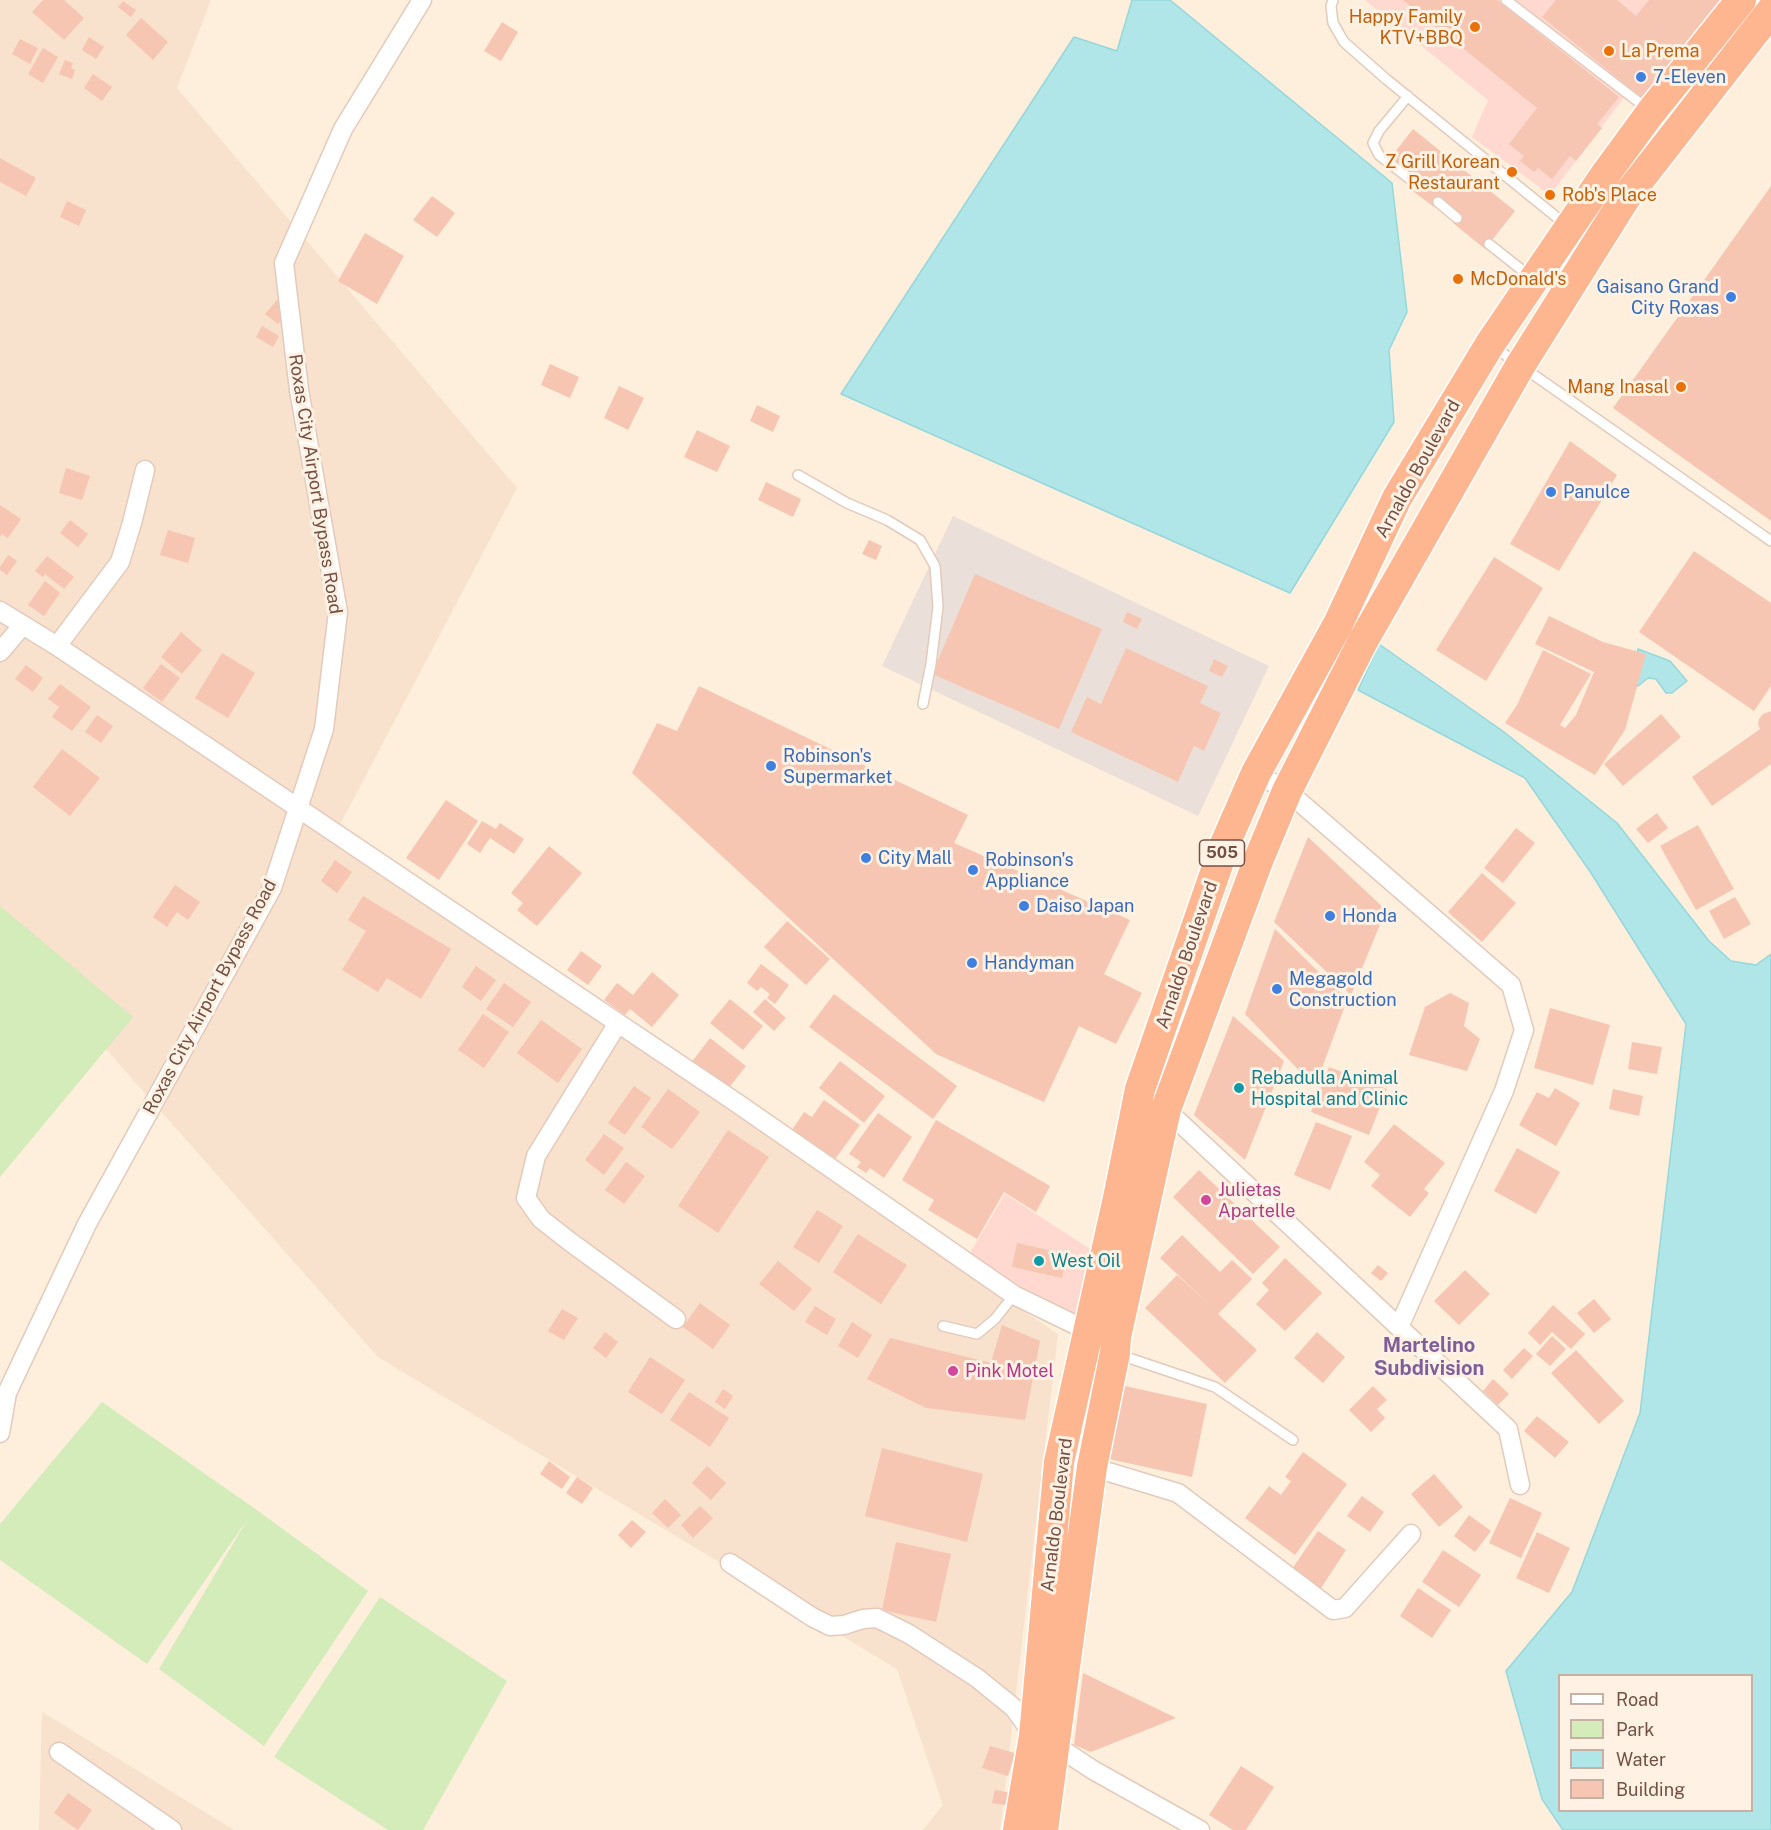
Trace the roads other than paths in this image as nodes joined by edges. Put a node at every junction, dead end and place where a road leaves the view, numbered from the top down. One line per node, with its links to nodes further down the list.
1 (422, 0): 34 (street, Roxas City Airport Bypass Road)
2 (1333, 0): 6 (lane)
3 (1741, 0): 7 (highway, Arnaldo Boulevard / 505)
4 (1512, 2): 7 (lane)
5 (1771, 11): 15 (highway, Arnaldo Boulevard / 505)
6 (1408, 96): 8 (lane); 11 (lane)
7 (1651, 112): 11 (highway, Arnaldo Boulevard / 505)
8 (1415, 183)
9 (1438, 202): 10 (lane)
10 (1457, 218)
11 (1570, 227): 13 (highway, Arnaldo Boulevard / 505)
12 (1489, 244): 13 (lane)
13 (1534, 279): 14 (highway, Arnaldo Boulevard / 505)
14 (1490, 344): 15 (lane); 24 (highway, Arnaldo Boulevard / 505)
15 (1520, 366): 18 (lane); 25 (highway, Arnaldo Boulevard / 505)
16 (145, 470): 21 (street)
17 (798, 475): 23 (lane)
18 (1771, 541)
19 (0, 611): 20 (street)
20 (22, 625): 21 (street); 22 (street)
21 (57, 646): 26 (street)
22 (0, 652)
23 (923, 704)
24 (1256, 773): 25 (street); 27 (highway, Arnaldo Boulevard / 505)
25 (1287, 791): 28 (highway, Arnaldo Boulevard / 505); 32 (street)
26 (618, 1023): 29 (street); 30 (street)
27 (1140, 1089): 28 (street); 33 (highway, Arnaldo Boulevard / 505)
28 (1166, 1109): 32 (street); 33 (highway, Arnaldo Boulevard / 505)
29 (1014, 1294): 31 (lane); 33 (street)
30 (676, 1319)
31 (943, 1326)
32 (1399, 1327): 38 (street)
33 (1106, 1340): 35 (lane); 36 (highway, Arnaldo Boulevard / 505); 37 (highway, Arnaldo Boulevard / 505)
34 (0, 1433)
35 (1293, 1440)
36 (1059, 1462): 37 (street); 41 (highway, Arnaldo Boulevard / 505)
37 (1092, 1467): 39 (street); 41 (highway, Arnaldo Boulevard / 505)
38 (1520, 1485)
39 (1411, 1534)
40 (730, 1563): 41 (street)
41 (1045, 1740): 44 (highway, Arnaldo Boulevard / 505); 45 (highway, Arnaldo Boulevard / 505); 46 (street)
42 (59, 1752): 43 (street)
43 (172, 1830)
44 (1018, 1830)
45 (1042, 1830)
46 (1200, 1830)

